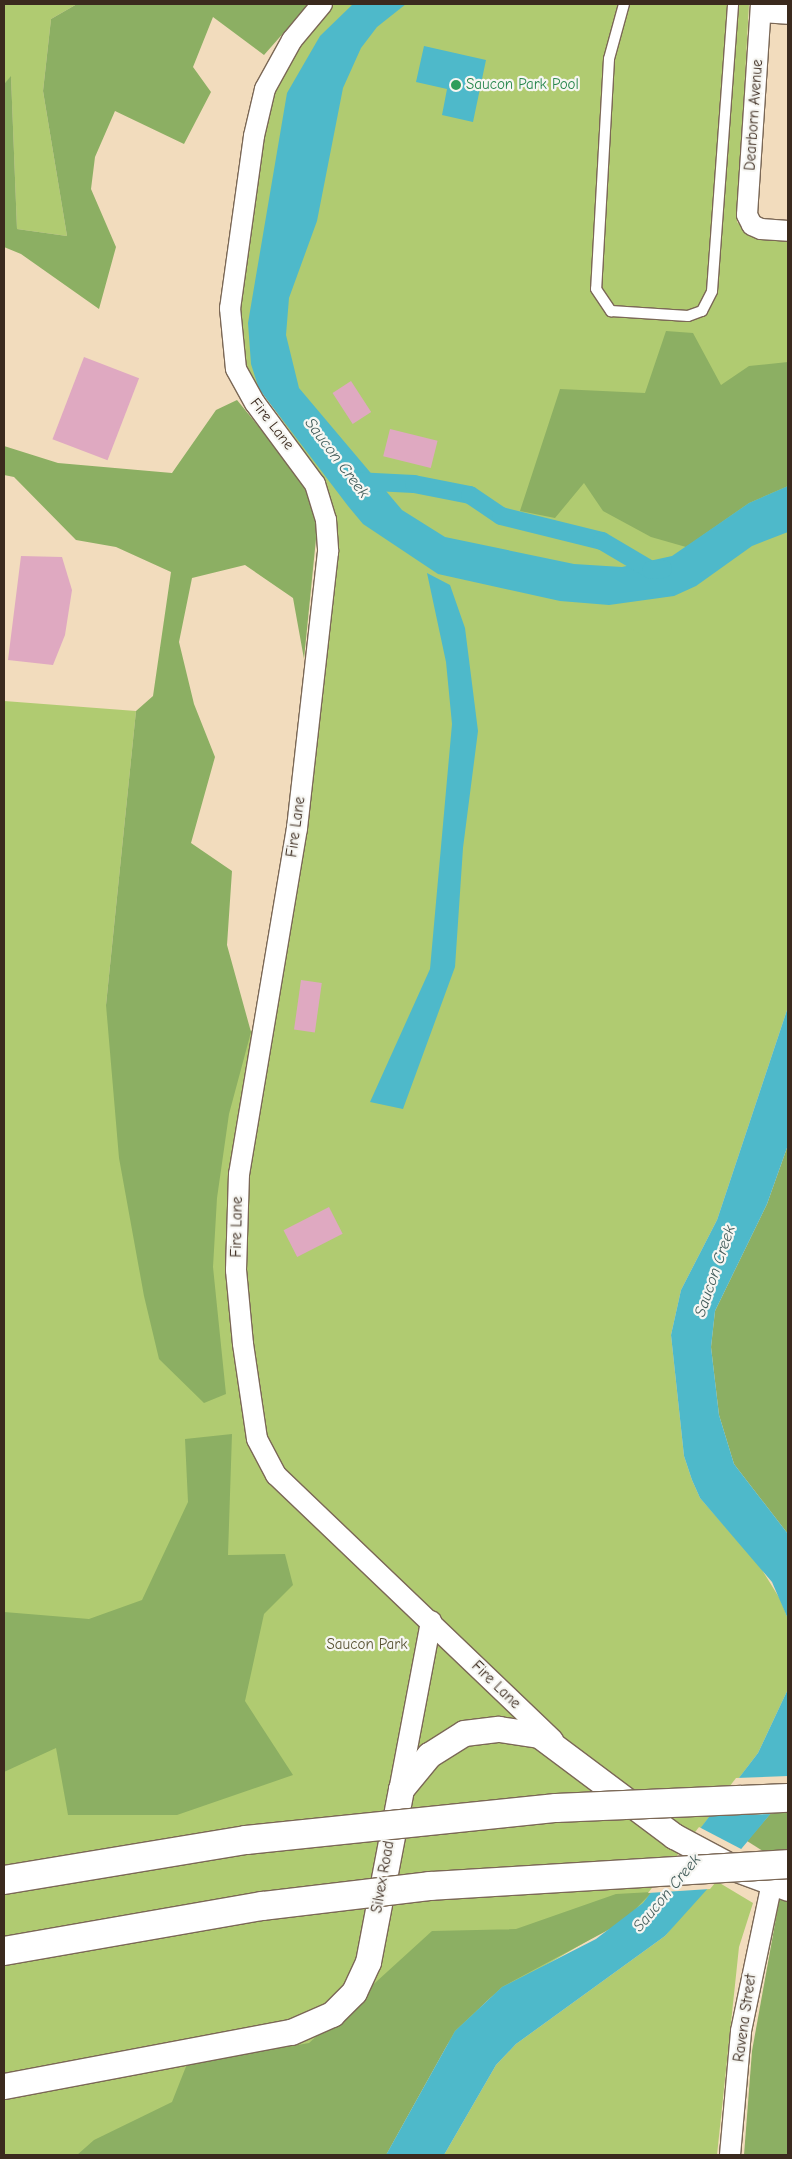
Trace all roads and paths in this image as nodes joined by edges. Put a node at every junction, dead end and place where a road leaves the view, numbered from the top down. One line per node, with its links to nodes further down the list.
1 (322, 4): 7 (street, Fire Lane)
2 (624, 4): 3 (lane)
3 (733, 4)
4 (761, 8): 5 (street); 6 (street, Dearborn Avenue)
5 (788, 14)
6 (788, 231)
7 (431, 1622): 8 (street, Fire Lane); 10 (street)
8 (562, 1748): 10 (street, Silvex Road); 11 (street, Silvex Road)
9 (788, 1798): 12 (highway, bridge)
10 (397, 1800): 14 (street, Silvex Road)
11 (783, 1878): 13 (highway, bridge); 15 (street, Ravena Street)
12 (4, 1880)
13 (4, 1951)
14 (4, 2086)
15 (730, 2155)

